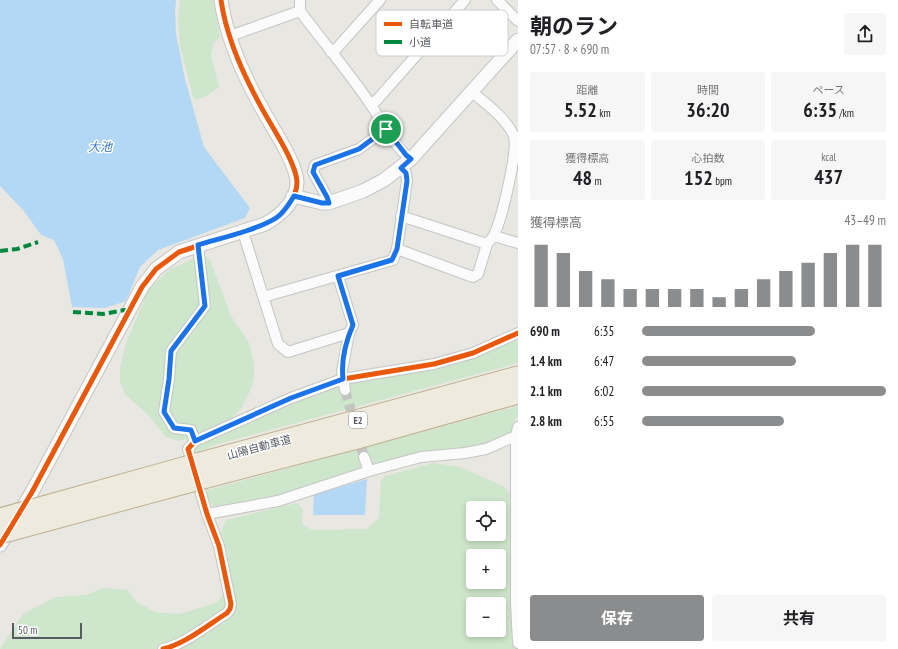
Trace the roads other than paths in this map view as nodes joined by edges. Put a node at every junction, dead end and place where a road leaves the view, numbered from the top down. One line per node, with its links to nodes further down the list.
1 (221, 0): 11 (street)
2 (300, 0): 8 (street)
3 (380, 0): 13 (street)
4 (465, 0): 6 (street)
5 (497, 0): 7 (street)
6 (456, 10)
7 (507, 10)
8 (300, 11): 11 (street); 13 (street)
9 (508, 11): 10 (street)
10 (518, 21)
11 (230, 36): 22 (street)
12 (518, 41): 14 (street)
13 (331, 52): 18 (street)
14 (508, 52)
15 (416, 56): 18 (street)
16 (504, 56): 17 (street)
17 (472, 92): 20 (street); 26 (street)
18 (370, 104): 19 (street)
19 (386, 129): 20 (street); 23 (street)
20 (411, 159): 21 (street)
21 (401, 168): 23 (street); 24 (street)
22 (294, 196): 23 (street); 25 (street)
23 (329, 203)
24 (401, 216): 28 (street); 30 (street)
25 (242, 232): 29 (street); 32 (street)
26 (494, 236): 27 (street); 28 (street)
27 (518, 243)
28 (487, 244): 30 (street)
29 (198, 245): 41 (street); 48 (street)
30 (397, 249): 31 (street)
31 (338, 276): 32 (street); 33 (street)
32 (263, 297): 33 (street)
33 (349, 333): 35 (street)
34 (518, 333): 35 (street)
35 (343, 379): 37 (street); 41 (street)
36 (516, 381): 40 (highway, 山陽自動車道 / E2); 43 (highway, 山陽自動車道 / E2)
37 (345, 390)
38 (518, 400): 40 (highway)
39 (517, 433): 44 (street); 49 (street)
40 (361, 438): 43 (highway, 山陽自動車道 / E2)
41 (195, 441): 45 (street)
42 (364, 457): 44 (street)
43 (200, 471): 46 (highway, 山陽自動車道 / E2, bridge); 47 (highway, 山陽自動車道 / E2, bridge)
44 (369, 471): 45 (street)
45 (207, 514): 50 (street)
46 (0, 518)
47 (0, 534)
48 (0, 545)
49 (518, 643)
50 (163, 649)

